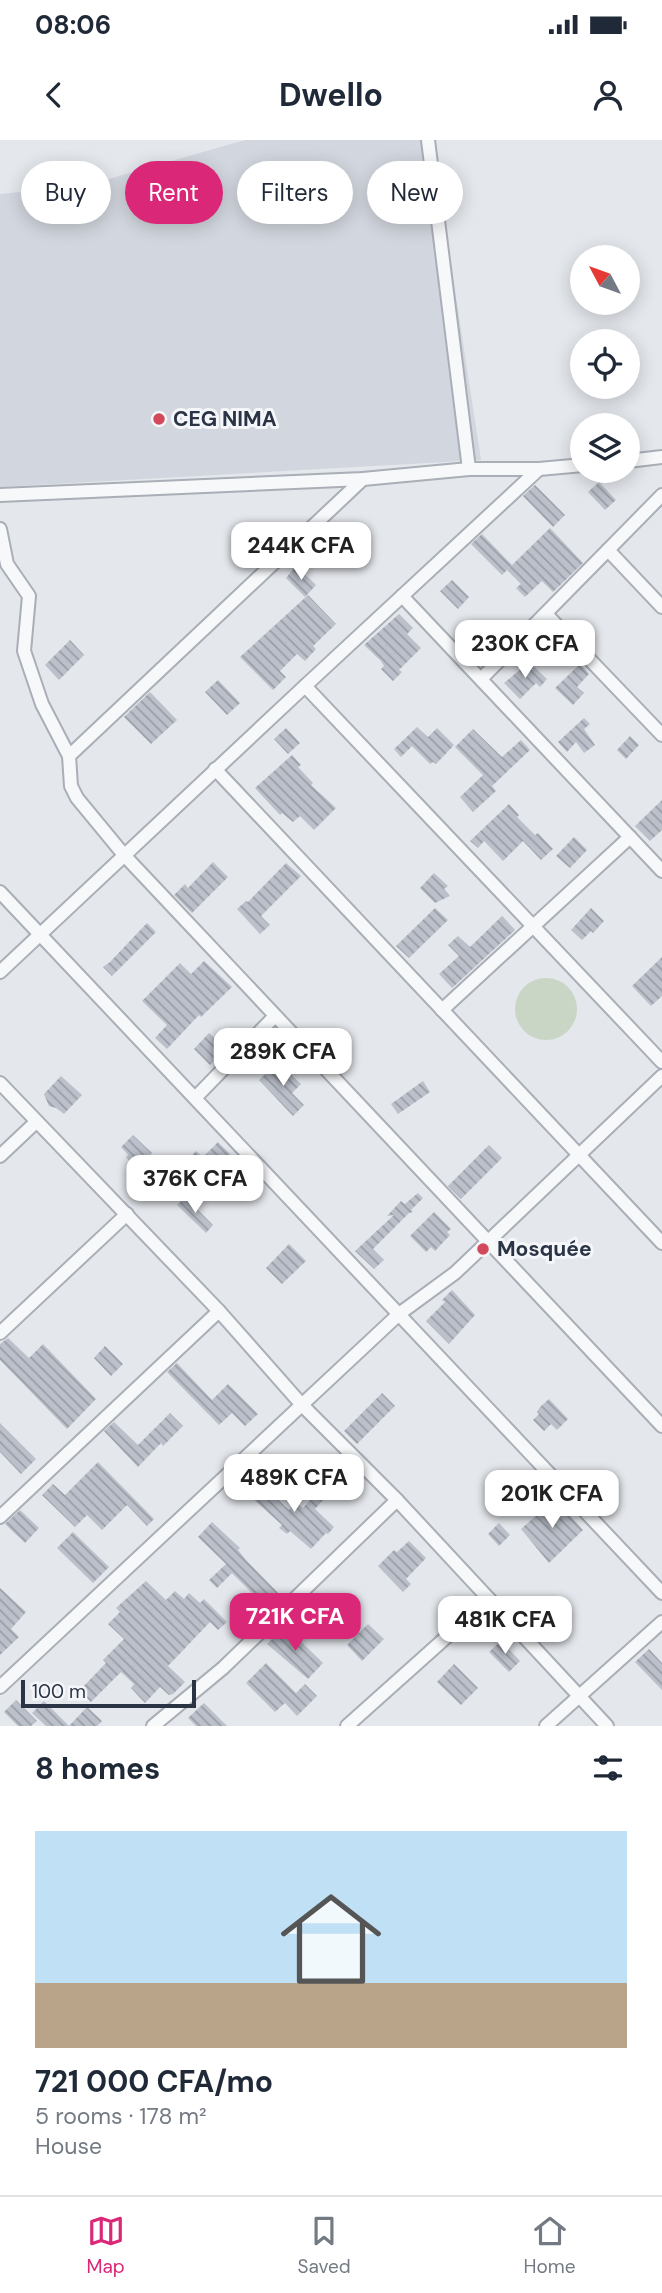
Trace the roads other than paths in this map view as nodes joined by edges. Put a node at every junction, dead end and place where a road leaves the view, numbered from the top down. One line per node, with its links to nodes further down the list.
1 (428, 140): 5 (street)
2 (662, 457): 3 (street)
3 (640, 460)
4 (570, 466): 6 (street)
5 (470, 469): 6 (street); 7 (street)
6 (539, 469): 12 (street)
7 (363, 479): 8 (street); 18 (street)
8 (0, 495)
9 (662, 495): 11 (street)
10 (0, 529): 18 (street)
11 (608, 550): 13 (street); 14 (street)
12 (402, 596): 15 (street); 16 (street)
13 (662, 607)
14 (546, 614): 15 (street); 17 (street)
15 (481, 679): 20 (street)
16 (305, 686): 19 (street); 24 (street)
17 (662, 735)
18 (69, 756): 21 (street)
19 (215, 769): 21 (street); 27 (street)
20 (630, 837): 22 (street); 24 (street)
21 (124, 855): 25 (street); 28 (street)
22 (662, 871)
23 (0, 892): 25 (street)
24 (533, 926): 27 (street); 29 (street)
25 (40, 934): 26 (street); 32 (street)
26 (0, 972)
27 (442, 1010): 34 (street)
28 (275, 1017): 32 (street); 37 (street)
29 (662, 1062)
30 (662, 1076): 34 (street)
31 (0, 1083): 33 (street)
32 (195, 1098): 40 (street)
33 (36, 1122): 35 (street); 36 (street)
34 (579, 1155): 37 (street); 38 (street)
35 (0, 1156)
36 (127, 1214): 39 (street); 41 (street)
37 (488, 1241): 40 (street); 43 (street)
38 (662, 1243)
39 (219, 1311): 42 (street); 45 (street)
40 (399, 1314): 42 (street); 46 (street)
41 (0, 1333)
42 (302, 1405): 44 (street); 49 (street)
43 (662, 1426)
44 (397, 1500): 47 (street); 51 (street)
45 (0, 1517)
46 (662, 1593)
47 (489, 1599): 50 (street); 52 (street)
48 (662, 1622): 50 (street)
49 (0, 1687)
50 (580, 1696): 53 (street); 54 (street)
51 (153, 1726)
52 (348, 1726)
53 (546, 1726)
54 (607, 1726)

